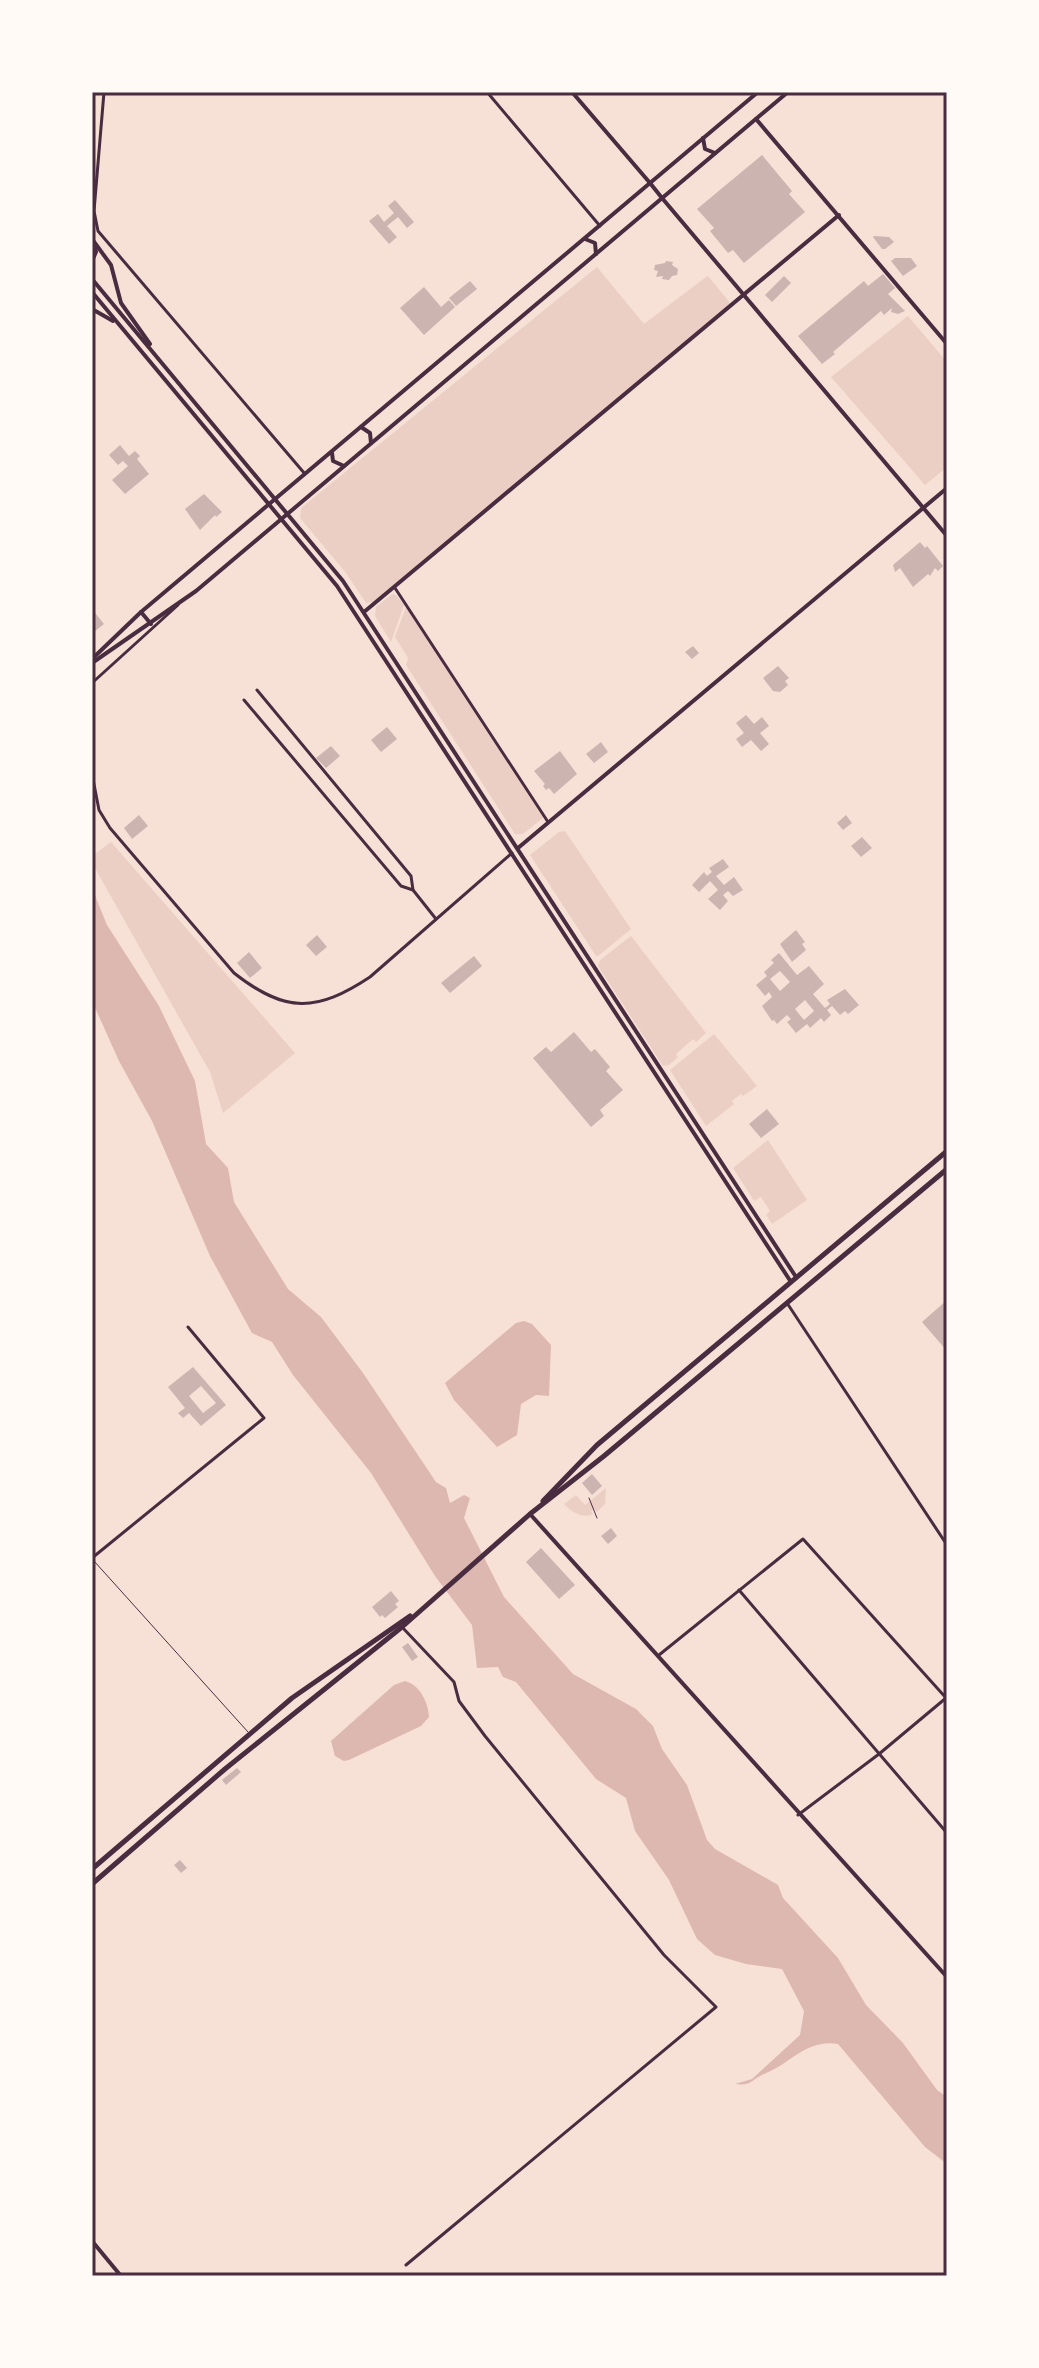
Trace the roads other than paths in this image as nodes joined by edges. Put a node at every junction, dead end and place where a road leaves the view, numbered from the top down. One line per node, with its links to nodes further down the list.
1 (104, 92): 28 (street)
2 (487, 92): 12 (street)
3 (572, 92): 9 (main road)
4 (758, 92): 7 (main road)
5 (788, 92): 6 (main road)
6 (756, 119): 8 (main road); 11 (main road)
7 (703, 138): 8 (main road); 9 (main road)
8 (715, 153): 10 (main road)
9 (650, 183): 10 (main road); 12 (main road)
10 (662, 198): 15 (main road); 19 (main road)
11 (839, 215): 19 (main road); 22 (main road)
12 (600, 226): 13 (main road)
13 (584, 239): 15 (main road); 24 (main road)
14 (93, 240): 16 (main road); 23 (main road)
15 (596, 254): 25 (main road)
16 (92, 261)
17 (92, 279): 23 (main road)
18 (92, 292): 21 (main road)
19 (744, 295): 32 (main road); 36 (main road)
20 (92, 309): 21 (main road)
21 (124, 331): 31 (main road)
22 (947, 344)
23 (155, 353): 30 (main road)
24 (361, 427): 25 (main road); 26 (main road)
25 (371, 443): 27 (main road)
26 (333, 450): 27 (main road); 28 (main road)
27 (344, 466): 33 (main road)
28 (305, 474): 30 (main road)
29 (947, 488): 32 (main road)
30 (276, 499): 31 (main road); 33 (main road)
31 (270, 504): 34 (main road); 38 (main road)
32 (924, 508): 35 (main road); 49 (main road)
33 (288, 514): 34 (main road); 39 (main road)
34 (282, 519): 37 (main road); 40 (main road)
35 (947, 536)
36 (395, 587): 39 (main road); 49 (street)
37 (178, 605): 41 (main road); 43 (street)
38 (141, 612): 41 (main road); 44 (main road)
39 (364, 612): 40 (main road); 50 (main road)
40 (358, 617): 51 (main road)
41 (151, 624): 42 (main road)
42 (122, 642): 43 (street); 44 (main road)
43 (129, 651): 45 (street)
44 (92, 661)
45 (92, 683)
46 (257, 690): 52 (street)
47 (244, 700): 52 (street)
48 (92, 774): 53 (street)
49 (548, 822): 50 (main road)
50 (518, 848): 51 (main road); 56 (main road)
51 (512, 853): 53 (street); 57 (main road)
52 (413, 890): 53 (street)
53 (436, 920)
54 (947, 1151): 56 (main road)
55 (947, 1169): 58 (main road)
56 (796, 1277): 57 (main road); 58 (main road)
57 (791, 1282): 58 (main road); 61 (main road)
58 (801, 1290): 59 (main road)
59 (787, 1303): 61 (main road); 63 (street)
60 (188, 1327): 64 (street)
61 (566, 1482): 62 (main road)
62 (530, 1514): 66 (main road); 68 (main road)
63 (947, 1545)
64 (92, 1558): 72 (lane)
65 (739, 1590): 68 (street); 71 (street); 73 (street)
66 (430, 1601): 67 (main road); 69 (main road)
67 (402, 1627): 70 (main road); 80 (street)
68 (657, 1656): 74 (main road)
69 (325, 1674): 70 (main road); 72 (main road)
70 (328, 1686): 77 (main road)
71 (947, 1698): 73 (street)
72 (250, 1734): 76 (main road)
73 (879, 1754): 74 (street); 75 (street)
74 (798, 1815): 78 (main road)
75 (947, 1833)
76 (92, 1869)
77 (92, 1884)
78 (947, 1977)
79 (92, 2241): 81 (main road)
80 (406, 2265)
81 (121, 2276)

